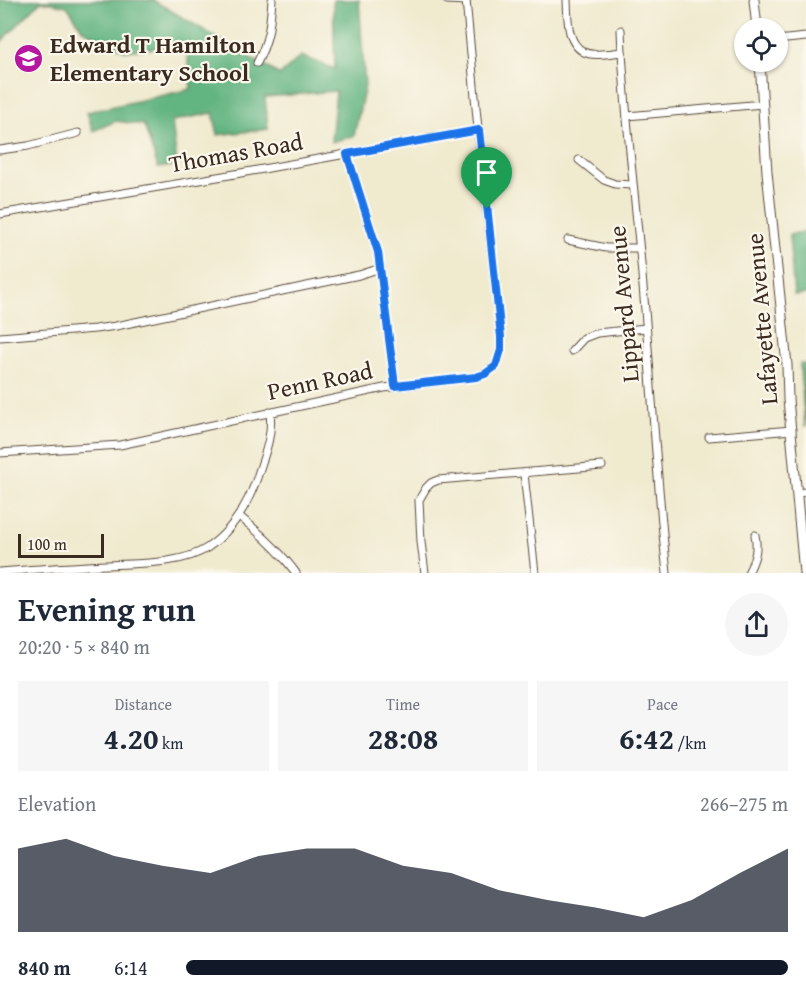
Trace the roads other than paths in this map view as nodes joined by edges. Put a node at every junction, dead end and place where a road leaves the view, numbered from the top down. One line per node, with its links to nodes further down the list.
1 (272, 0): 11 (street)
2 (447, 0): 5 (street)
3 (567, 0): 10 (street)
4 (754, 0): 6 (street)
5 (466, 1): 15 (street, Penn Road)
6 (756, 18)
7 (621, 30): 10 (street, Lippard Avenue)
8 (806, 37): 9 (street)
9 (788, 39)
10 (622, 52): 14 (street, Lippard Avenue)
11 (257, 63)
12 (761, 72): 13 (street, Lafayette Avenue)
13 (763, 104): 14 (street); 30 (street, Lafayette Avenue)
14 (627, 116): 20 (street, Lippard Avenue)
15 (479, 130): 18 (street, Thomas Road); 28 (street, Penn Road)
16 (78, 134): 17 (street)
17 (0, 150)
18 (347, 154): 21 (street, Thomas Road); 24 (street)
19 (579, 160): 20 (street)
20 (632, 185): 23 (street, Lippard Avenue)
21 (0, 214)
22 (568, 240): 23 (street)
23 (639, 248): 25 (street, Lippard Avenue)
24 (381, 268): 26 (street); 28 (street)
25 (646, 328): 27 (street); 43 (street, Lippard Avenue)
26 (0, 337)
27 (572, 351)
28 (395, 386): 29 (street, Penn Road)
29 (270, 412): 32 (street, Penn Road); 36 (street)
30 (792, 430): 31 (street); 35 (street, Lafayette Avenue)
31 (709, 437)
32 (0, 453)
33 (602, 466): 34 (street)
34 (524, 474): 41 (street); 42 (street)
35 (801, 492): 38 (street, Lafayette Avenue)
36 (239, 516): 39 (street); 40 (street)
37 (755, 535): 44 (street)
38 (804, 559): 45 (street, Lafayette Avenue)
39 (0, 572)
40 (296, 573)
41 (425, 573)
42 (535, 573)
43 (667, 573)
44 (748, 573)
45 (804, 573)

